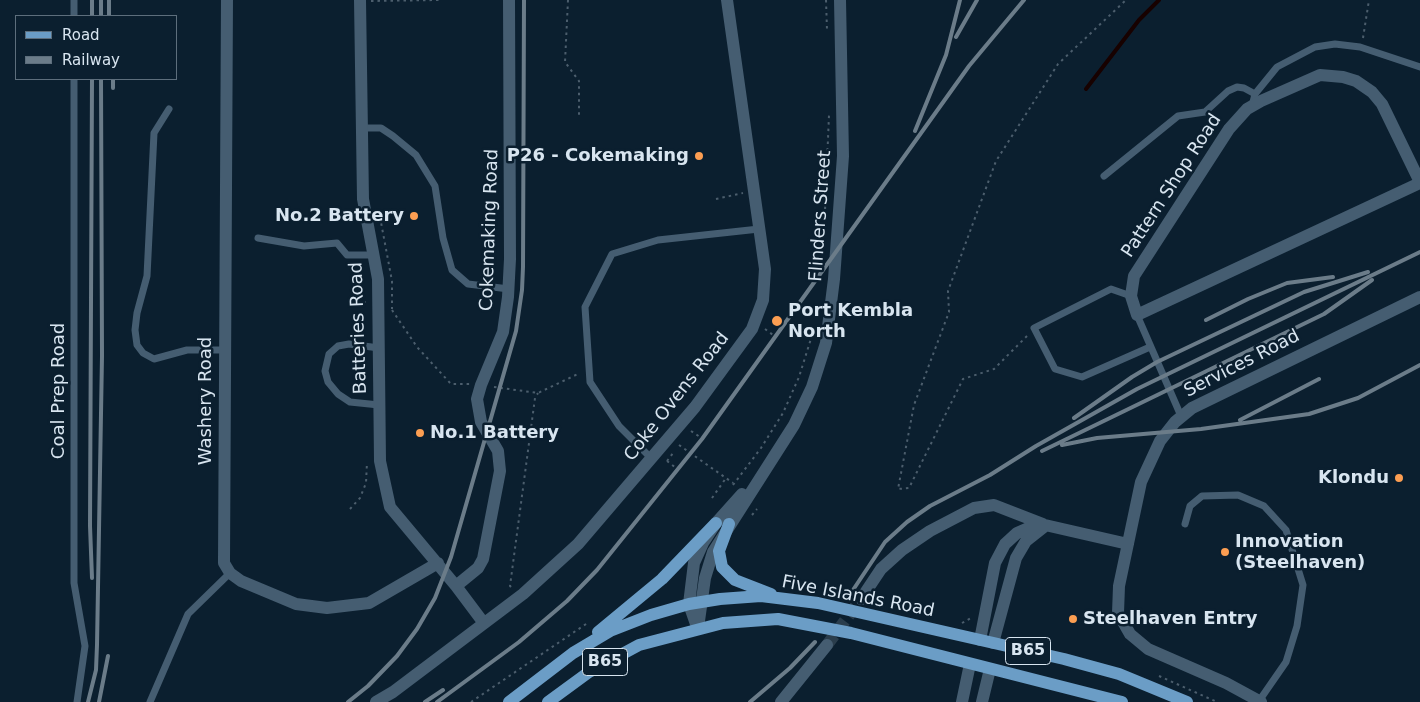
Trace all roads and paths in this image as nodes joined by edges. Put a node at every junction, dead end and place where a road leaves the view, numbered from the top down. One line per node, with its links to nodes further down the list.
1 (74, 0): 12 (lane)
2 (227, 0): 39 (street, Washery Road)
3 (363, 0): 4 (path); 21 (street, Batteries Road)
4 (440, 0)
5 (509, 0): 28 (street, Cokemaking Road)
6 (568, 0): 20 (path)
7 (727, 0): 24 (street, Coke Ovens Road)
8 (826, 0): 13 (path)
9 (840, 0): 59 (street, Flinders Street)
10 (1126, 0): 35 (path)
11 (1369, 0): 14 (path)
12 (74, 15)
13 (828, 39)
14 (1360, 47): 15 (lane); 17 (lane)
15 (1420, 67)
16 (74, 80): 81 (lane, Coal Prep Road)
17 (1253, 100): 22 (lane); 23 (street, Pattern Shop Road); 29 (street, Pattern Shop Road)
18 (169, 109): 39 (lane)
19 (829, 111): 25 (path)
20 (580, 117)
21 (362, 128): 27 (street, Batteries Road); 28 (lane)
22 (1104, 176)
23 (1420, 183): 31 (street, Pattern Shop Road)
24 (759, 229): 40 (lane); 49 (street, Coke Ovens Road)
25 (824, 237)
26 (258, 238): 27 (lane)
27 (374, 255): 38 (street, Batteries Road)
28 (508, 289): 41 (street, Cokemaking Road)
29 (1131, 296): 31 (street, Pattern Shop Road); 35 (lane)
30 (1420, 297): 44 (street, Services Road)
31 (1136, 315): 37 (lane, Pattern Shop Road)
32 (392, 319): 41 (path)
33 (816, 326): 53 (path)
34 (763, 328): 36 (path)
35 (1034, 328): 37 (lane)
36 (773, 335)
37 (1150, 347): 44 (lane, Pattern Shop Road)
38 (379, 348): 43 (street, Batteries Road); 43 (lane)
39 (224, 350): 64 (street, Washery Road)
40 (589, 369): 42 (path); 49 (lane)
41 (480, 385): 42 (path); 65 (street, Cokemaking Road)
42 (538, 392): 66 (path)
43 (379, 405): 63 (street, Batteries Road)
44 (1181, 416): 62 (street, Services Road)
45 (689, 430): 46 (path)
46 (700, 437)
47 (679, 444): 52 (path)
48 (367, 455): 56 (path)
49 (652, 459): 66 (street, Coke Ovens Road)
50 (667, 461): 51 (path)
51 (676, 468)
52 (726, 478): 53 (path); 55 (path)
53 (734, 483): 54 (path)
54 (729, 489)
55 (712, 498)
56 (350, 509)
57 (757, 509): 58 (path)
58 (748, 514)
59 (722, 524): 67 (main road); 69 (street, Flinders Street); 70 (street, Flinders Street); 77 (main road)
60 (1185, 524): 80 (lane)
61 (1050, 526): 62 (street); 68 (street); 74 (street); 75 (street)
62 (1128, 544): 80 (street, Services Road)
63 (438, 563): 64 (street); 65 (street, Batteries Road)
64 (230, 573): 82 (lane)
65 (456, 586): 72 (street, Batteries Road)
66 (523, 594): 72 (street, Coke Ovens Road)
67 (781, 597): 69 (main road, Five Islands Road / B65); 74 (main road, Five Islands Road / B65)
68 (861, 598)
69 (703, 601): 70 (main road, Five Islands Road / B65); 73 (street, Flinders Street)
70 (690, 604): 73 (street, Flinders Street); 77 (main road, Five Islands Road / B65)
71 (592, 620): 84 (path)
72 (483, 622): 83 (street, Coke Ovens Road)
73 (698, 628): 78 (main road, Five Islands Road / B65); 86 (main road, Five Islands Road / B65)
74 (980, 640): 75 (main road, Five Islands Road / B65)
75 (992, 644): 91 (main road, Five Islands Road / B65)
76 (827, 645): 87 (street)
77 (573, 652): 85 (main road, Five Islands Road / B65)
78 (970, 664): 79 (main road, Five Islands Road / B65); 88 (street)
79 (990, 669): 89 (street); 90 (main road, Five Islands Road / B65)
80 (1260, 701)
81 (77, 702)
82 (150, 702)
83 (376, 702)
84 (471, 702)
85 (508, 702)
86 (548, 702)
87 (781, 702)
88 (962, 702)
89 (982, 702)
90 (1122, 702)
91 (1187, 702)

